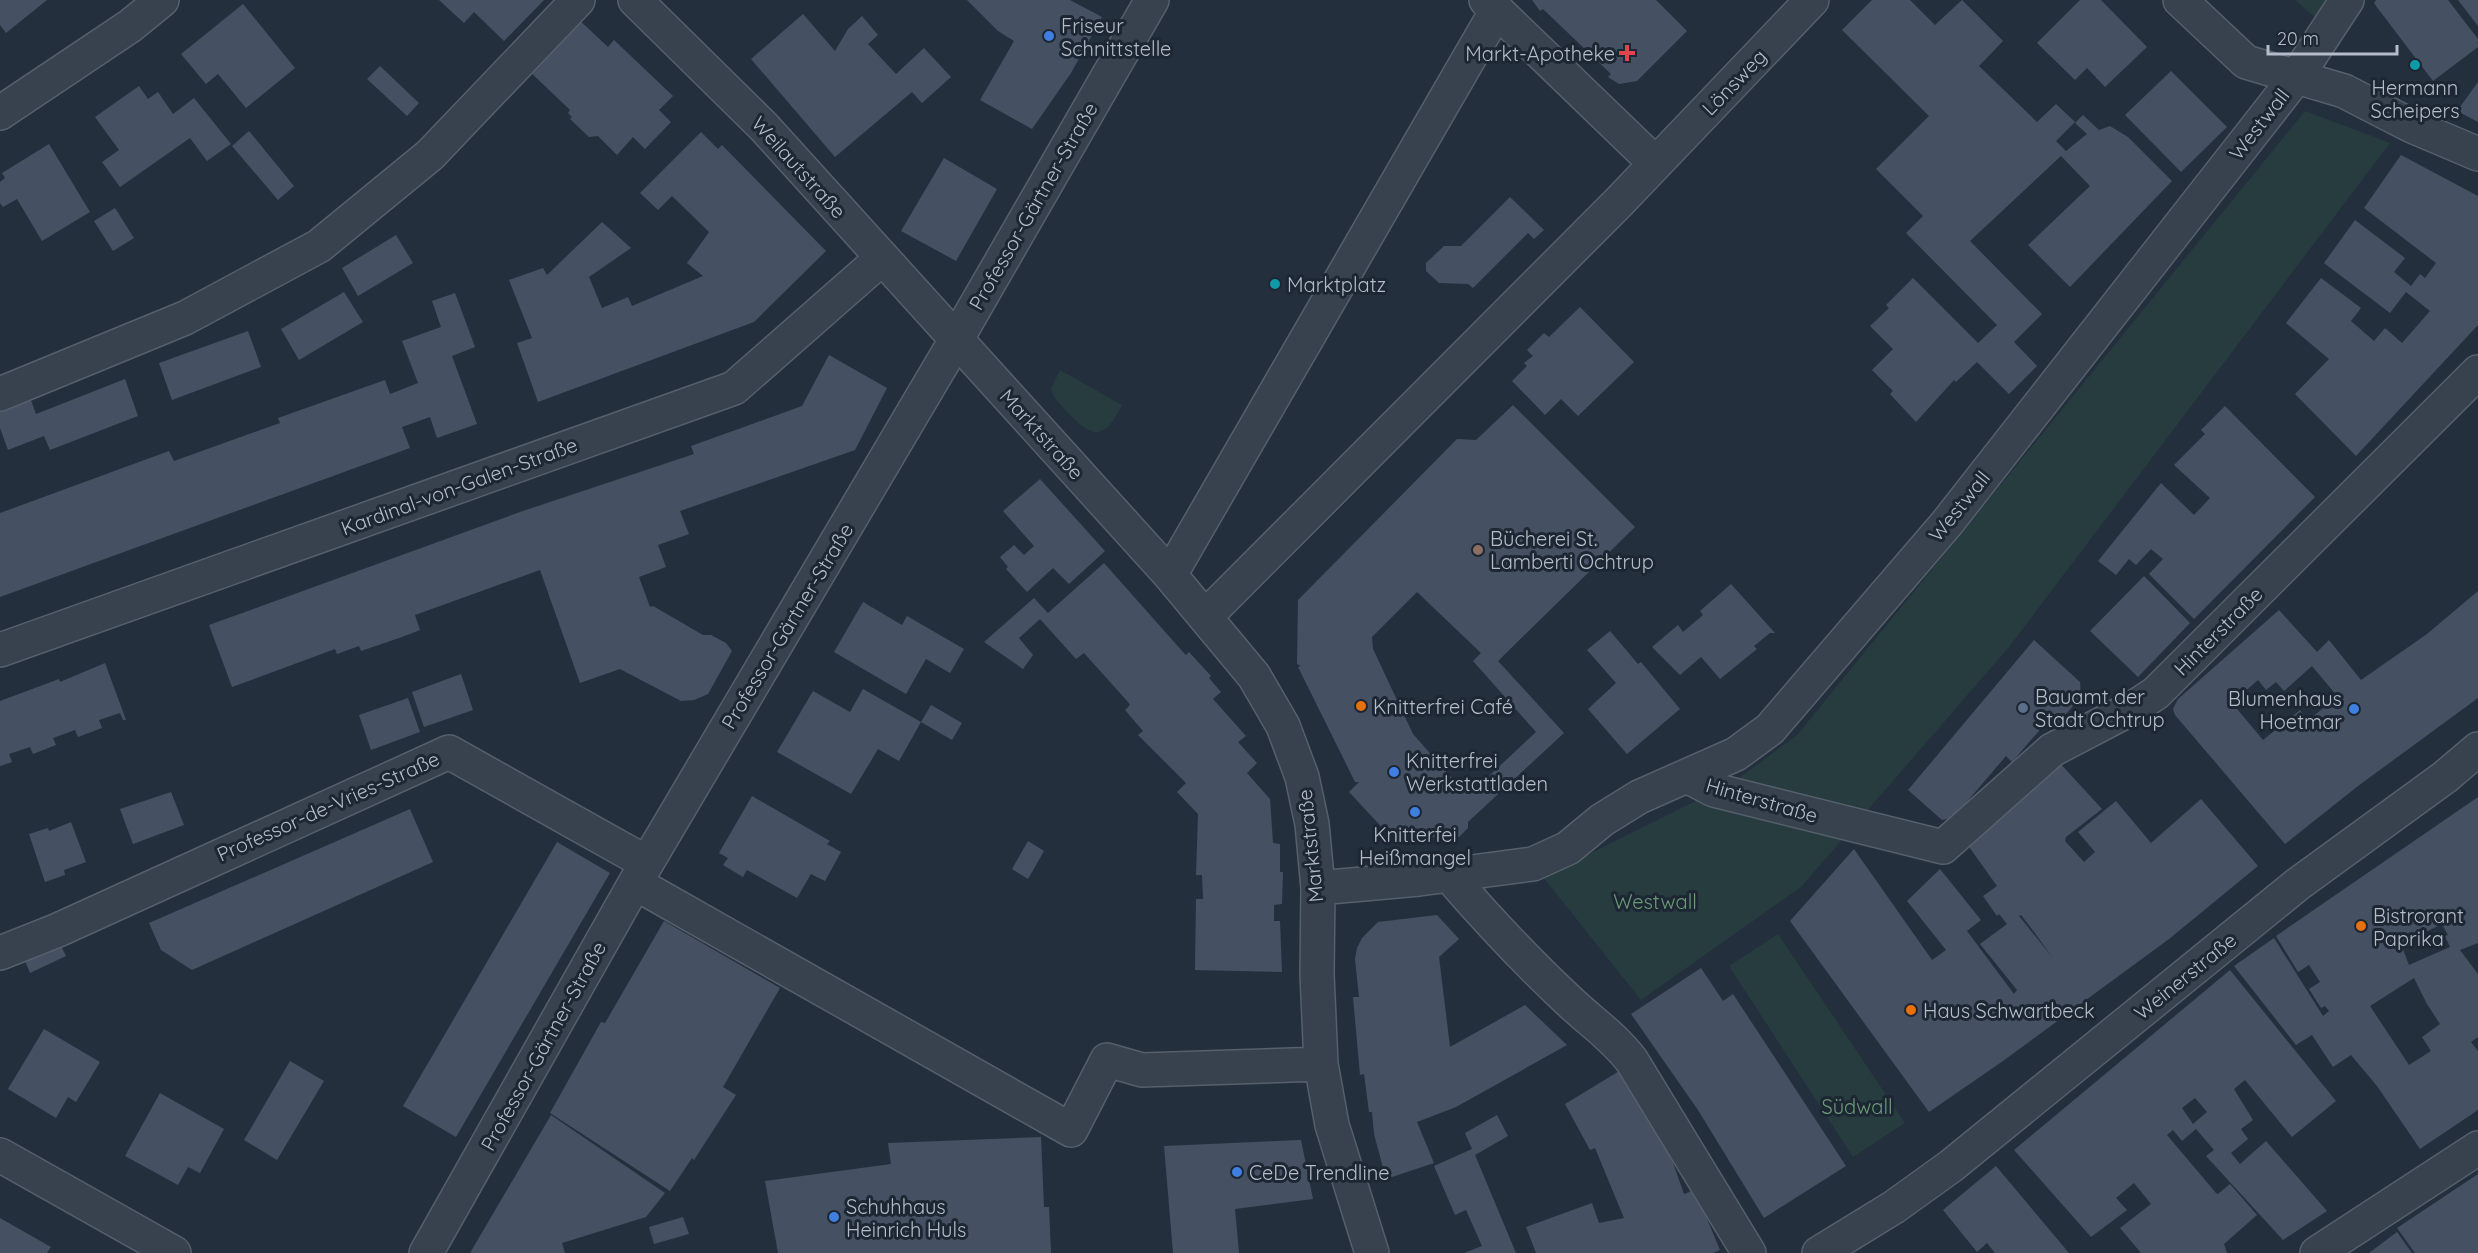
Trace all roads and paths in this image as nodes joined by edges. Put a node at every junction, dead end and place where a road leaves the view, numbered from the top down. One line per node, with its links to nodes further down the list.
1 (162, 0): 10 (street)
2 (578, 0): 16 (street)
3 (635, 0): 13 (street, Weilautstraße)
4 (1152, 0): 14 (street, Professor-Gärtner-Straße)
5 (1812, 0): 12 (street, Lönsweg)
6 (2180, 0): 9 (street)
7 (2347, 0): 9 (street, Westwall)
8 (1491, 5): 12 (street); 17 (street)
9 (2297, 76): 11 (street); 21 (street, Westwall)
10 (0, 113)
11 (2478, 154)
12 (1655, 163): 18 (street)
13 (881, 259): 14 (street, Weilautstraße); 19 (street, Kardinal-von-Galen-Straße)
14 (956, 340): 17 (street, Marktstraße); 22 (street, Professor-Gärtner-Straße)
15 (2478, 372): 21 (street, Hinterstraße)
16 (0, 394)
17 (1170, 575): 18 (street, Marktstraße)
18 (1206, 616): 24 (street, Marktstraße)
19 (0, 650)
20 (2478, 749): 33 (street, Weinerstraße)
21 (1687, 776): 23 (street, Westwall)
22 (641, 873): 25 (street, Professor-de-Vries-Straße); 26 (street); 30 (street, Professor-Gärtner-Straße)
23 (1448, 874): 24 (street, Westwall); 32 (street)
24 (1318, 888): 26 (street, Marktstraße)
25 (0, 953)
26 (1321, 1064): 31 (street, Marktstraße)
27 (2478, 1148): 34 (street)
28 (0, 1155): 29 (street)
29 (174, 1253)
30 (426, 1253)
31 (1372, 1253)
32 (1749, 1253)
33 (1819, 1253)
34 (2317, 1253)

